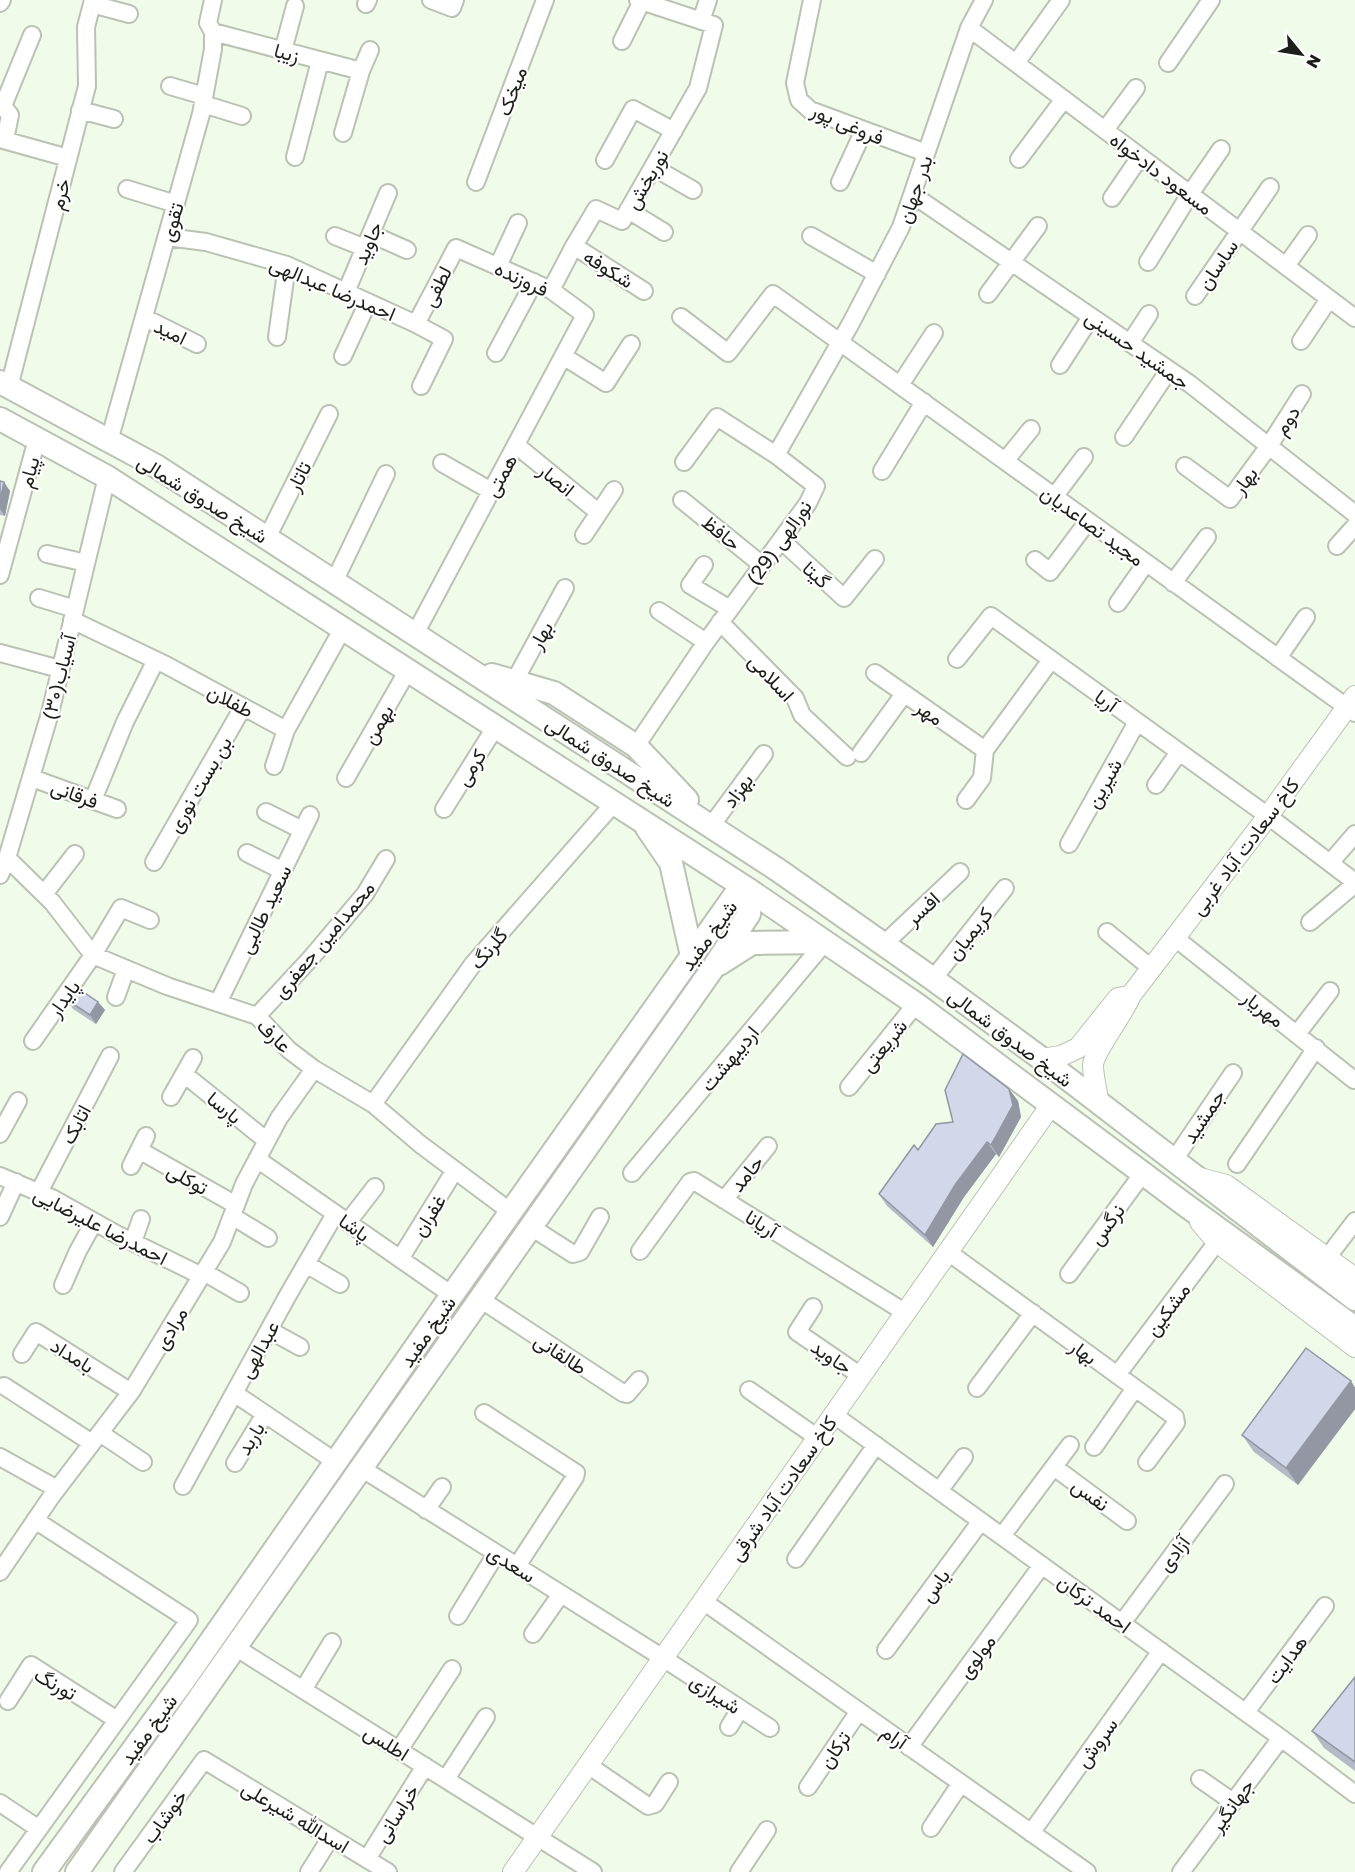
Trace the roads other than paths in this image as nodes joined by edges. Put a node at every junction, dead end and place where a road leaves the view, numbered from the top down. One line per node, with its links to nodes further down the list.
1 (213, 0): 16 (street, تقوی)
2 (431, 0): 3 (street)
3 (455, 0)
4 (546, 0): 45 (street, میخک)
5 (708, 0): 14 (street, نوربخش)
6 (812, 0): 32 (street, فروغی پور)
7 (984, 0): 15 (street, بدر جهان)
8 (1061, 0): 22 (street)
9 (1212, 0): 23 (street)
10 (640, 1): 14 (street); 18 (street)
11 (93, 2): 13 (street); 29 (street, خرم)
12 (295, 6): 20 (street)
13 (129, 14)
14 (707, 23): 34 (street, نوربخش)
15 (969, 28): 22 (street, مسعود دادخواه); 38 (street, بدر جهان)
16 (213, 32): 20 (street, زیبا); 28 (street, تقوی)
17 (32, 35): 36 (street)
18 (622, 41)
19 (370, 50): 24 (street)
20 (283, 51): 21 (street, زیبا)
21 (320, 61): 24 (street, زیبا); 39 (street)
22 (1016, 63): 27 (street, مسعود دادخواه)
23 (1168, 63)
24 (361, 71): 35 (street)
25 (170, 86): 28 (street)
26 (1136, 88): 33 (street)
27 (1064, 99): 33 (street, مسعود دادخواه); 42 (street)
28 (203, 100): 30 (street); 54 (street, تقوی)
29 (80, 110): 31 (street); 41 (street, خرم)
30 (242, 116)
31 (114, 119)
32 (864, 130): 38 (street, فروغی پور); 46 (street)
33 (1104, 130): 40 (street, مسعود دادخواه)
34 (674, 131): 43 (street); 44 (street, نوربخش)
35 (343, 133)
36 (2, 139): 41 (street)
37 (1221, 149): 51 (street)
38 (926, 153): 52 (street, بدر جهان)
39 (295, 157)
40 (1140, 157): 51 (street, مسعود دادخواه); 53 (street)
41 (68, 158): 101 (street, خرم)
42 (1019, 159)
43 (605, 160)
44 (653, 166): 49 (street); 55 (street, نوربخش)
45 (476, 182)
46 (840, 182)
47 (1270, 186): 58 (street, ساسان)
48 (127, 189): 54 (street)
49 (693, 190)
50 (388, 193): 64 (street, جاوید)
51 (1190, 194): 58 (street, مسعود دادخواه); 69 (street)
52 (913, 195): 68 (street, جمشید حسینی); 73 (street, بدر جهان)
53 (1112, 198)
54 (176, 204): 63 (street, تقوی)
55 (628, 210): 59 (street); 65 (street, نوربخش)
56 (518, 223): 71 (street)
57 (1038, 226): 68 (street)
58 (1239, 231): 72 (street, مسعود دادخواه); 79 (street, ساسان)
59 (663, 232)
60 (1308, 235): 72 (street)
61 (335, 236): 64 (street)
62 (811, 236): 73 (street)
63 (167, 237): 70 (street, احمدرضا عبدالهی); 87 (street, تقوی)
64 (368, 241): 67 (street); 77 (street, جاوید)
65 (573, 246): 75 (street, نوربخش); 76 (street, شکوفه)
66 (456, 248): 71 (street, فروزنده); 88 (street, لطفی)
67 (407, 250)
68 (1012, 262): 78 (street); 86 (street, جمشید حسینی)
69 (1148, 262)
70 (287, 265): 77 (street, احمدرضا عبدالهی); 90 (street)
71 (498, 266): 74 (street, فروزنده)
72 (1286, 266): 80 (street, مسعود دادخواه)
73 (877, 274): 91 (street, بدر جهان)
74 (534, 282): 75 (street, فروزنده); 96 (street)
75 (551, 290): 83 (street, فروزنده)
76 (644, 291)
77 (346, 292): 81 (street, احمدرضا عبدالهی)
78 (988, 294)
79 (1195, 296)
80 (1329, 299): 84 (street, مسعود دادخواه); 92 (street)
81 (368, 302): 88 (street, احمدرضا عبدالهی); 97 (street)
82 (1149, 314): 93 (street)
83 (585, 315): 98 (street, همتی)
84 (1354, 315)
85 (681, 317): 91 (street)
86 (1091, 317): 93 (street, جمشید حسینی); 99 (street)
87 (145, 318): 94 (street, امید); 111 (street, تقوی)
88 (416, 324): 103 (street, احمدرضا عبدالهی)
89 (934, 333): 102 (street)
90 (277, 337)
91 (841, 341): 102 (street, مجید تصاعدیان); 114 (street)
92 (1300, 341)
93 (1130, 343): 100 (street, جمشید حسینی)
94 (197, 344)
95 (631, 344): 98 (street)
96 (496, 353)
97 (344, 356)
98 (563, 356): 112 (street, همتی)
99 (1060, 365)
100 (1170, 370): 109 (street); 113 (street, جمشید حسینی)
101 (4, 384): 111 (main road, شیخ صدوق شمالی)
102 (900, 385): 105 (street, مجید تصاعدیان)
103 (422, 386)
104 (1302, 394): 113 (street, دوم)
105 (924, 402): 116 (street, مجید تصاعدیان); 120 (street)
106 (329, 414): 133 (street, تاتار)
107 (0, 420): 110 (main road, شیخ صدوق شمالی)
108 (1031, 429): 116 (street)
109 (1124, 437)
110 (37, 439): 122 (main road, شیخ صدوق شمالی); 143 (street, پیام)
111 (109, 441): 133 (main road, شیخ صدوق شمالی)
112 (516, 446): 124 (street, همتی); 128 (street, انصار)
113 (1269, 446): 119 (street, بهار); 127 (street, جمشید حسینی)
114 (776, 454): 117 (street); 134 (street, نورالهی (29))
115 (1084, 457): 125 (street)
116 (1005, 461): 125 (street, مجید تصاعدیان)
117 (684, 462)
118 (442, 463): 124 (street)
119 (1185, 466)
120 (882, 471)
121 (387, 474): 144 (street)
122 (107, 477): 139 (street, آسیاب(۳۰)); 154 (main road, شیخ صدوق شمالی)
123 (614, 490): 128 (street)
124 (491, 491): 155 (street, همتی)
125 (1054, 496): 129 (street, مجید تصاعدیان)
126 (682, 500): 142 (street, حافظ)
127 (1353, 507)
128 (598, 512): 131 (street)
129 (1088, 521): 138 (street); 140 (street, مجید تصاعدیان)
130 (1355, 526): 135 (street)
131 (584, 536)
132 (1207, 537): 145 (street)
133 (267, 538): 144 (main road, شیخ صدوق شمالی)
134 (780, 540): 137 (street, گیتا); 142 (street, نورالهی (29))
135 (1338, 546)
136 (47, 554): 139 (street)
137 (875, 559)
138 (1035, 560)
139 (86, 563): 151 (street, آسیاب(۳۰))
140 (1146, 563): 145 (street, مجید تصاعدیان); 149 (street)
141 (704, 565): 152 (street, اسلامی)
142 (762, 565): 152 (street, نورالهی (29))
143 (0, 575)
144 (334, 582): 148 (main road, شیخ صدوق شمالی)
145 (1173, 583): 158 (street, مجید تصاعدیان)
146 (565, 588): 166 (street, بهار)
147 (39, 598): 151 (street, طفلان)
148 (367, 603): 154 (main road); 155 (main road, شیخ صدوق شمالی)
149 (1118, 603)
150 (660, 610): 156 (street)
151 (74, 615): 160 (street, طفلان); 163 (street, آسیاب(۳۰))
152 (725, 616): 156 (street, نورالهی (29)); 167 (street, اسلامی)
153 (1306, 617): 158 (street)
154 (346, 630): 164 (main road, شیخ صدوق شمالی); 172 (street)
155 (415, 634): 162 (main road, شیخ صدوق شمالی)
156 (706, 642): 173 (street, نورالهی (29))
157 (0, 653): 163 (street)
158 (1278, 658): 168 (street, مجید تصاعدیان)
159 (957, 659): 161 (street, آریا)
160 (156, 660): 169 (street, طفلان); 181 (street)
161 (1051, 660): 170 (street, آریا); 174 (street)
162 (468, 668): 166 (main road); 189 (main road, شیخ صدوق شمالی)
163 (60, 669): 178 (street, آسیاب(۳۰))
164 (408, 670): 171 (main road, شیخ صدوق شمالی); 179 (street, بهمن)
165 (875, 673): 167 (street, مهر)
166 (514, 682): 173 (main road)
167 (904, 694): 174 (street, مهر)
168 (1352, 705): 187 (street, کاخ سعادت آباد غربی)
169 (243, 707): 172 (street, طفلان); 196 (street, بن بست نوری)
170 (1137, 722): 175 (street, آریا); 191 (street, شیرین)
171 (496, 726): 183 (main road, شیخ صدوق شمالی); 184 (street, کرمی)
172 (286, 730): 177 (street)
173 (636, 746): 189 (main road)
174 (985, 750): 182 (street)
175 (1179, 752): 180 (street); 187 (street, آریا)
176 (764, 754): 189 (street, بهزاد)
177 (274, 766)
178 (32, 778): 181 (street, فرقانی); 194 (street, آسیاب(۳۰))
179 (346, 778)
180 (1156, 785)
181 (93, 800): 185 (street, فرقانی)
182 (966, 800)
183 (615, 802): 188 (main road, شیخ صدوق شمالی); 238 (street, گلرنگ)
184 (444, 808)
185 (117, 809)
186 (266, 812): 199 (street, سعید طالبی)
187 (1268, 816): 198 (street, آریا); 209 (street, کاخ سعادت آباد غربی)
188 (641, 819): 204 (main road, شیخ صدوق شمالی); 213 (main road)
189 (711, 826): 197 (main road, شیخ صدوق شمالی)
190 (1355, 834): 198 (street)
191 (1069, 844)
192 (247, 853): 199 (street)
193 (75, 854): 205 (street)
194 (7, 858): 201 (street, آسیاب(۳۰)); 205 (street, عارف)
195 (386, 859): 223 (street, محمدامین جعفری)
196 (154, 862)
197 (767, 863): 204 (main road); 211 (main road, شیخ صدوق شمالی)
198 (1330, 863): 202 (street, آریا)
199 (283, 871): 221 (street, سعید طالبی)
200 (960, 872): 211 (street, افسر)
201 (0, 875)
202 (1355, 883): 207 (street)
203 (1005, 888): 217 (street, کریمیان)
204 (749, 890): 210 (main road, شیخ صدوق شمالی); 213 (main road, شیخ مفید); 214 (main road, شیخ مفید)
205 (44, 894): 212 (street, عارف)
206 (150, 920): 212 (street, پایدار)
207 (1310, 922)
208 (1107, 932): 215 (street)
209 (1174, 937): 215 (street, کاخ سعادت آباد غربی); 224 (street, مهریار)
210 (825, 942): 214 (main road); 222 (main road, شیخ صدوق شمالی); 248 (street, اردیبهشت)
211 (884, 944): 217 (main road, شیخ صدوق شمالی)
212 (93, 955): 216 (street, عارف); 225 (street, پایدار)
213 (692, 956): 257 (main road, شیخ مفید)
214 (713, 968): 264 (main road, شیخ مفید)
215 (1151, 968): 219 (street, کاخ سعادت آباد غربی)
216 (126, 969): 220 (street); 221 (street, عارف)
217 (933, 979): 229 (main road, شیخ صدوق شمالی)
218 (1330, 991): 224 (street)
219 (1131, 995): 229 (street); 237 (street)
220 (116, 997)
221 (218, 1003): 223 (street, عارف)
222 (916, 1004): 234 (street, شریعتی); 239 (main road, شیخ صدوق شمالی)
223 (257, 1016): 230 (street, عارف)
224 (1297, 1034): 226 (street, مهریار)
225 (33, 1041)
226 (1316, 1048): 233 (street, مهریار); 245 (street)
227 (110, 1056): 254 (street, اتابک)
228 (193, 1058): 232 (street)
229 (1042, 1059): 237 (main road, شیخ صدوق شمالی)
230 (314, 1069): 238 (street, عارف); 241 (street, مرادی)
231 (1233, 1073): 244 (street, جمشید)
232 (184, 1074): 235 (street); 241 (street, پارسا)
233 (1354, 1080)
234 (849, 1087)
235 (171, 1097)
236 (18, 1101): 240 (street)
237 (1098, 1102): 244 (main road, شیخ صدوق شمالی)
238 (373, 1104): 247 (street, عارف)
239 (1051, 1105): 249 (main road, شیخ صدوق شمالی); 269 (street, کاخ سعادت آباد شرقی)
240 (0, 1134)
241 (267, 1141): 243 (street, مرادی)
242 (768, 1146): 255 (street, حامد)
243 (257, 1160): 256 (street, مرادی); 260 (street, پاشا)
244 (1174, 1160): 251 (main road, شیخ صدوق شمالی)
245 (1237, 1164)
246 (131, 1166): 256 (street, توکلی)
247 (455, 1170): 257 (street, عارف); 271 (street, غفران)
248 (632, 1173)
249 (1143, 1173): 265 (main road, شیخ صدوق شمالی); 274 (street, نرگس)
250 (0, 1176): 252 (street, احمدرضا علیرضایی)
251 (1197, 1178): 270 (street, شیخ صدوق شمالی); 281 (main road, شیخ صدوق شمالی)
252 (16, 1182): 254 (street, احمدرضا علیرضایی); 258 (street)
253 (375, 1187): 260 (street)
254 (39, 1192): 263 (street, احمدرضا علیرضایی)
255 (724, 1200): 268 (street, آریانا); 283 (street, آریانا)
256 (234, 1210): 266 (street, توکلی); 273 (street, مرادی)
257 (511, 1212): 279 (main road, شیخ مفید)
258 (0, 1217)
259 (600, 1217): 264 (street)
260 (341, 1218): 271 (street, پاشا); 272 (street, عبدالهی)
261 (141, 1219): 267 (street)
262 (1355, 1221): 270 (street)
263 (94, 1222): 267 (street, احمدرضا علیرضایی); 277 (street)
264 (531, 1227): 280 (main road, شیخ مفید)
265 (1217, 1234): 285 (main road, شیخ صدوق شمالی); 288 (street, شیخ صدوق شمالی); 290 (street, مشکین)
266 (268, 1238)
267 (133, 1242): 273 (street, احمدرضا علیرضایی)
268 (640, 1251)
269 (948, 1252): 283 (street, کاخ سعادت آباد شرقی); 284 (street, بهار)
270 (1327, 1258): 275 (street, شیخ صدوق شمالی)
271 (400, 1259): 279 (street, پاشا)
272 (306, 1264): 276 (street); 286 (street, عبدالهی)
273 (203, 1274): 278 (street, احمدرضا علیرضایی); 297 (street, مرادی)
274 (1069, 1274)
275 (1355, 1278)
276 (340, 1284)
277 (63, 1285)
278 (240, 1293)
279 (452, 1295): 310 (main road, شیخ مفید)
280 (480, 1299): 292 (street, طالقانی); 314 (main road, شیخ مفید)
281 (1355, 1299)
282 (813, 1307): 291 (street, جاوید)
283 (906, 1312): 291 (street, کاخ سعادت آباد شرقی)
284 (1032, 1313): 290 (street, بهار); 294 (street)
285 (1355, 1328)
286 (269, 1330): 287 (street); 298 (street, عبدالهی)
287 (300, 1347)
288 (1355, 1347)
289 (22, 1354): 297 (street, بامداد)
290 (1117, 1375): 295 (street, بهار)
291 (861, 1376): 301 (street, کاخ سعادت آباد شرقی)
292 (639, 1380)
293 (4, 1386): 302 (street)
294 (977, 1388)
295 (1135, 1388): 306 (street); 311 (street, بهار)
296 (749, 1390): 303 (street)
297 (131, 1392): 302 (street, مرادی)
298 (234, 1393): 300 (street); 316 (street, عبدالهی)
299 (484, 1413): 328 (street)
300 (265, 1414): 310 (street); 312 (street, باربد)
301 (834, 1415): 303 (street, کاخ سعادت آباد شرقی); 304 (street, احمد ترکان)
302 (96, 1438): 309 (street); 318 (street, مرادی)
303 (818, 1438): 331 (street, کاخ سعادت آباد شرقی)
304 (876, 1445): 319 (street, احمد ترکان); 326 (street)
305 (1070, 1445): 313 (street)
306 (1094, 1447)
307 (0, 1457): 318 (street)
308 (964, 1457): 319 (street)
309 (143, 1462)
310 (336, 1462): 336 (main road, شیخ مفید)
311 (1146, 1462)
312 (235, 1463)
313 (1054, 1467): 323 (street, نفس); 324 (street)
314 (361, 1468): 320 (street, سعدی); 338 (main road, شیخ مفید)
315 (1225, 1484): 334 (street, آزادی)
316 (183, 1486)
317 (442, 1487): 320 (street)
318 (57, 1489): 321 (street, مرادی)
319 (939, 1491): 322 (street, احمد ترکان)
320 (426, 1510): 325 (street, سعدی)
321 (35, 1521): 329 (street, مرادی); 351 (street)
322 (981, 1521): 324 (street, احمد ترکان); 339 (street, یاس)
323 (1127, 1521)
324 (1002, 1536): 327 (street, احمد ترکان)
325 (496, 1554): 328 (street, سعدی); 333 (street)
326 (796, 1559)
327 (1042, 1565): 334 (street, احمد ترکان); 355 (street, مولوی)
328 (517, 1566): 330 (street, سعدی)
329 (0, 1572)
330 (561, 1594): 335 (street); 341 (street, سعدی)
331 (704, 1601): 341 (street, کاخ سعادت آباد شرقی); 348 (street, آرام)
332 (1325, 1606): 349 (street, هدایت)
333 (458, 1616)
334 (1122, 1623): 340 (street, احمد ترکان)
335 (533, 1634)
336 (215, 1635): 338 (main road); 343 (main road, شیخ مفید)
337 (332, 1642): 345 (street)
338 (234, 1649): 344 (main road, شیخ مفید); 345 (street, اطلس)
339 (886, 1650)
340 (1161, 1651): 349 (street, احمد ترکان); 371 (street, سروش)
341 (663, 1658): 347 (street, شیرازی); 358 (street, کاخ سعادت آباد شرقی)
342 (452, 1670): 356 (street)
343 (186, 1677): 344 (main road); 377 (main road, شیخ مفید)
344 (206, 1689): 378 (main road, شیخ مفید)
345 (303, 1690): 356 (street, اطلس)
346 (8, 1701): 351 (street, تورنگ)
347 (740, 1709): 352 (street); 353 (street, شیرازی)
348 (859, 1711): 355 (street, آرام); 364 (street, ترکان)
349 (1246, 1713): 354 (street, احمد ترکان)
350 (486, 1717): 360 (street)
351 (117, 1720): 369 (street)
352 (729, 1727)
353 (770, 1728)
354 (1281, 1737): 365 (street, احمد ترکان); 366 (street, جهانگیر)
355 (909, 1747): 363 (street, آرام)
356 (399, 1750): 359 (street, اطلس)
357 (204, 1760): 372 (street, اسدالله شیرعلی); 379 (street, خوشاب)
358 (588, 1765): 362 (street); 373 (street, کاخ سعادت آباد شرقی)
359 (425, 1767): 360 (street, اطلس); 374 (street, خراسانی)
360 (446, 1779): 373 (street, اطلس)
361 (1200, 1779): 366 (street)
362 (669, 1782)
363 (961, 1783): 368 (street); 371 (street, آرام)
364 (808, 1787)
365 (1355, 1794)
366 (1233, 1802): 385 (street, جهانگیر)
367 (0, 1803): 369 (street)
368 (931, 1828)
369 (39, 1829): 376 (street)
370 (767, 1830): 384 (street)
371 (1031, 1833): 375 (street, آرام)
372 (331, 1837): 374 (street, اسدالله شیرعلی); 380 (street)
373 (538, 1837): 382 (street, کاخ سعادت آباد شرقی); 383 (street, اطلس)
374 (367, 1859): 381 (street, اسدالله شیرعلی)
375 (1080, 1870)
376 (8, 1872)
377 (44, 1872)
378 (77, 1872)
379 (123, 1872)
380 (309, 1872)
381 (387, 1872)
382 (513, 1872)
383 (593, 1872)
384 (739, 1872)
385 (1181, 1872)

